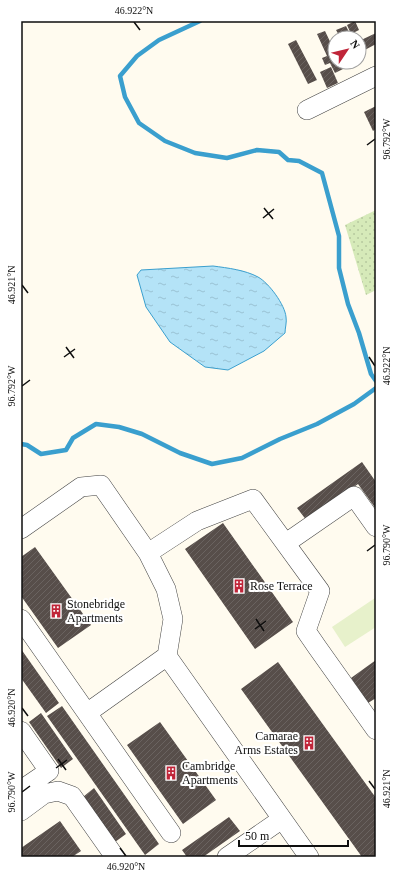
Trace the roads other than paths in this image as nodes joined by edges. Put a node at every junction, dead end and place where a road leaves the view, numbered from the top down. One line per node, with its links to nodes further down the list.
1 (376, 76): 2 (street)
2 (307, 110)
3 (376, 527): 5 (street)
4 (21, 529): 6 (street)
5 (286, 543): 6 (street); 10 (street)
6 (148, 553): 8 (street)
7 (21, 619): 9 (street)
8 (168, 656): 9 (street); 14 (street)
9 (87, 713): 15 (street)
10 (376, 730)
11 (21, 731): 12 (street)
12 (21, 790)
13 (21, 811): 16 (street)
14 (282, 819): 17 (street); 18 (street)
15 (171, 834)
16 (115, 857)
17 (227, 857)
18 (309, 857)

